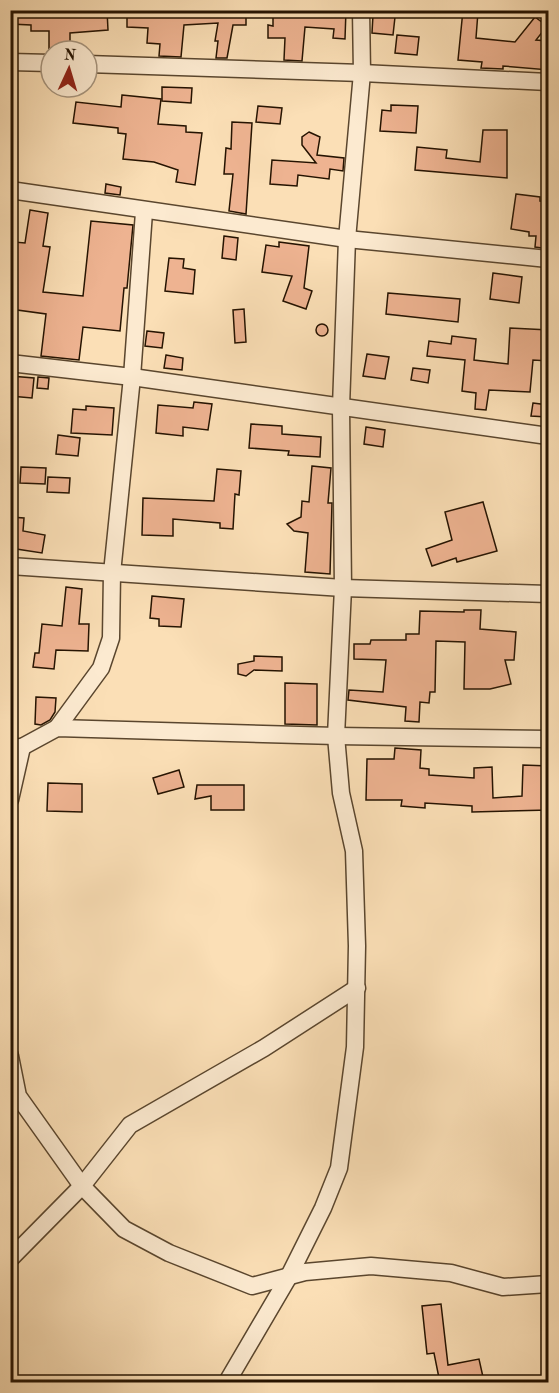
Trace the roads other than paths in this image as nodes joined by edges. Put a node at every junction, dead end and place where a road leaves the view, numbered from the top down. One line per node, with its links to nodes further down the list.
1 (361, 10): 5 (street)
2 (10, 62): 3 (street)
3 (39, 63)
4 (99, 64): 5 (street)
5 (362, 73): 6 (street); 9 (street)
6 (549, 82)
7 (10, 190): 8 (street)
8 (144, 212): 9 (street); 12 (street)
9 (347, 239): 10 (street); 13 (street)
10 (549, 259)
11 (10, 363): 12 (street)
12 (132, 377): 13 (street); 16 (street)
13 (341, 407): 14 (street); 17 (street)
14 (549, 436)
15 (10, 566): 16 (street)
16 (112, 573): 17 (street); 19 (street)
17 (343, 588): 18 (street); 20 (street)
18 (549, 594)
19 (57, 728): 20 (street); 22 (street)
20 (336, 736): 21 (street); 24 (street)
21 (549, 739)
22 (16, 747): 23 (street)
23 (10, 800)
24 (357, 987): 26 (street); 28 (street)
25 (10, 1056): 26 (street)
26 (82, 1186): 27 (street); 28 (street)
27 (10, 1259)
28 (288, 1278): 29 (street); 30 (street)
29 (549, 1284)
30 (227, 1383)

